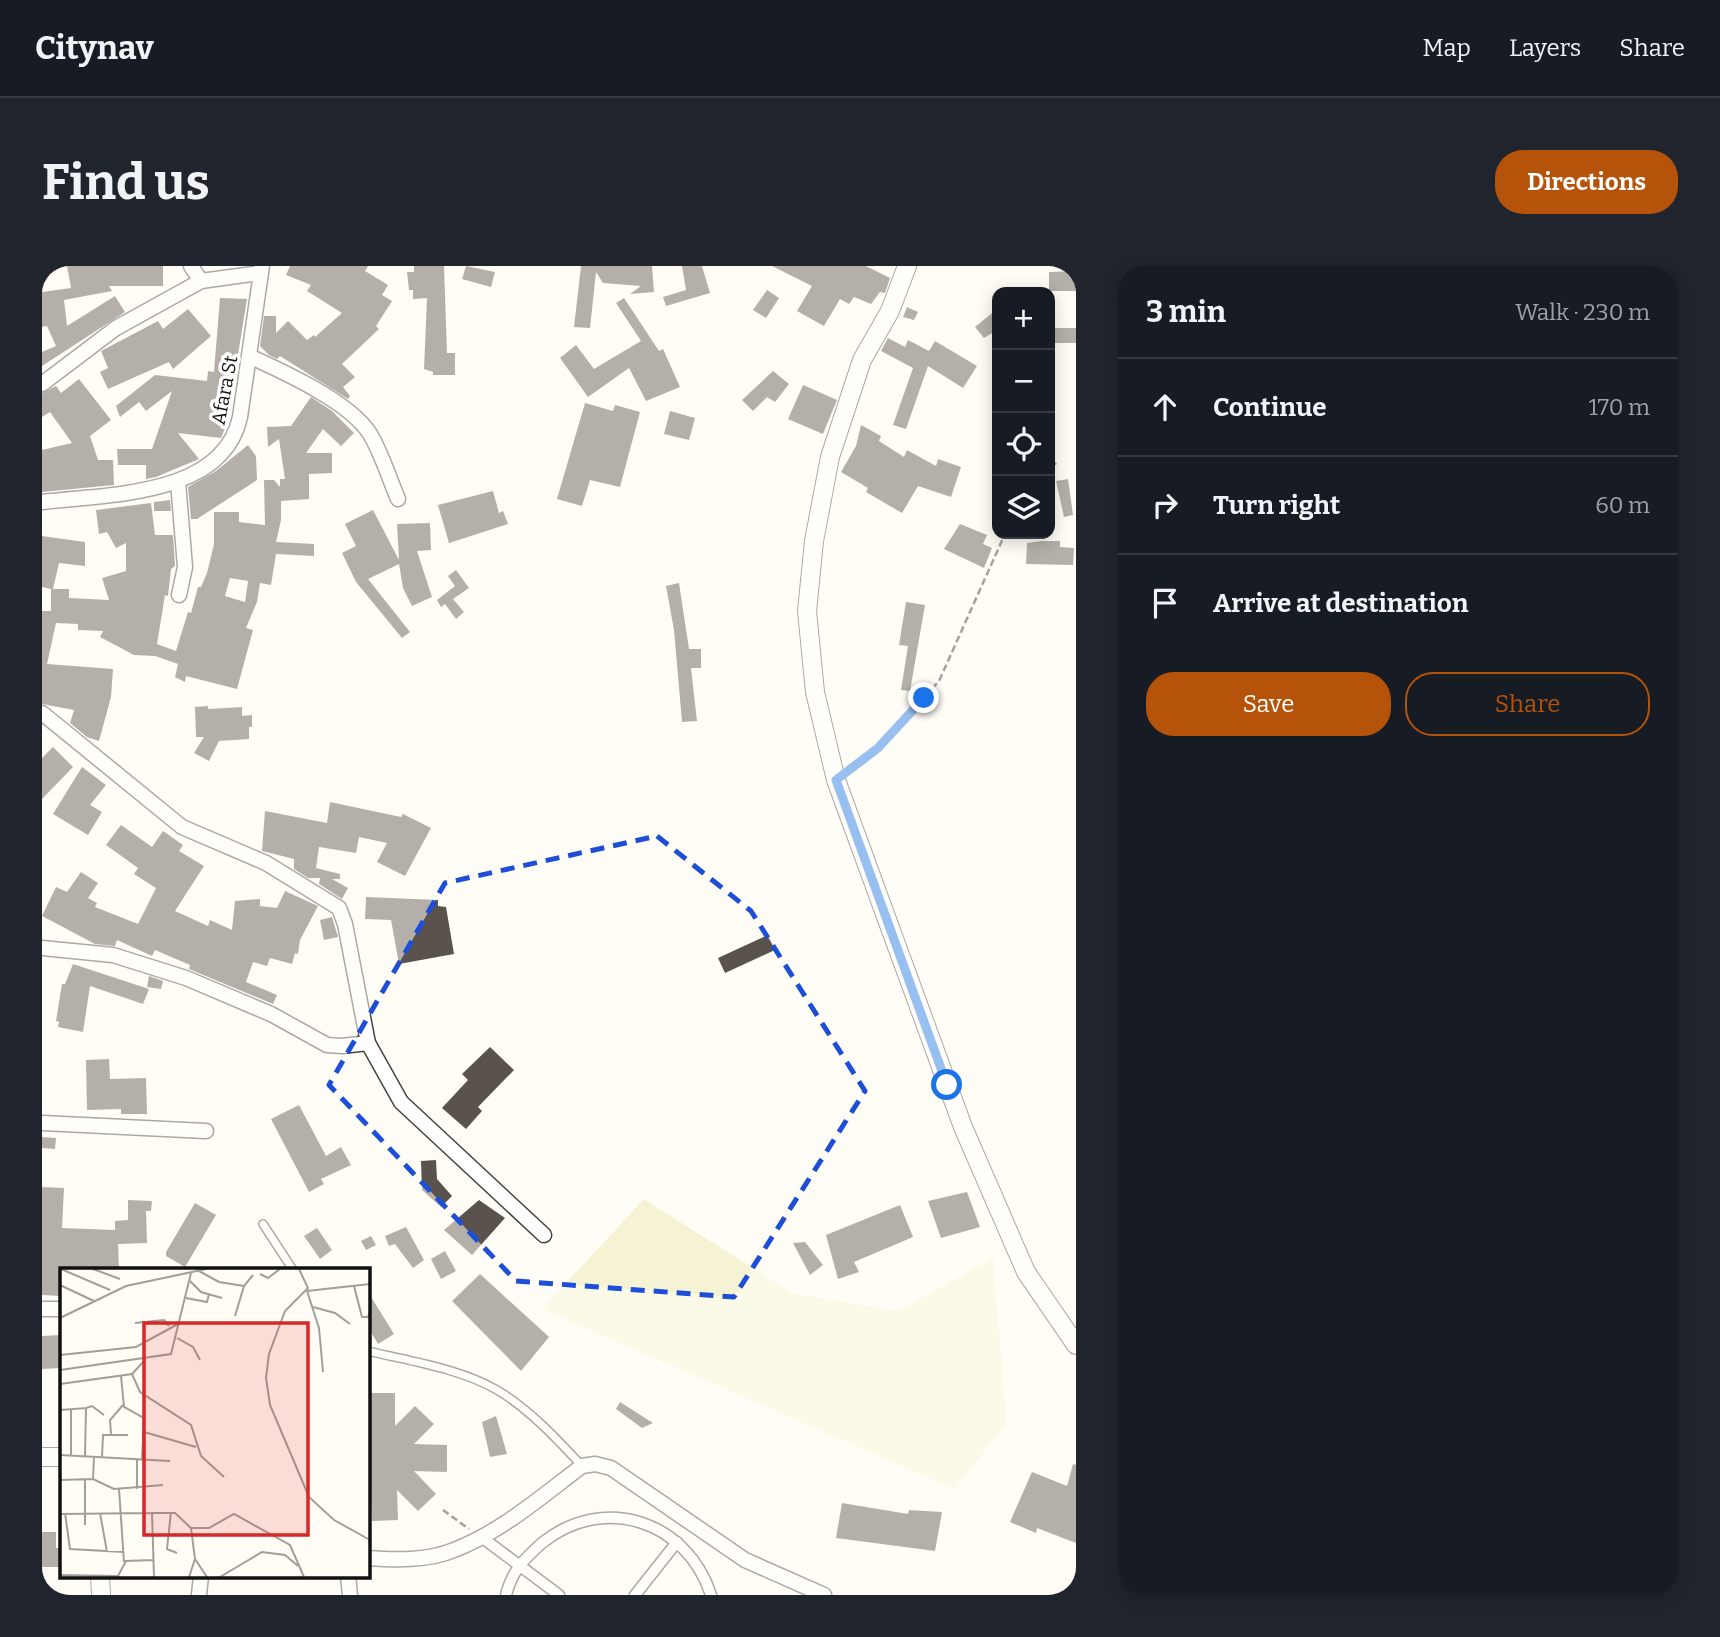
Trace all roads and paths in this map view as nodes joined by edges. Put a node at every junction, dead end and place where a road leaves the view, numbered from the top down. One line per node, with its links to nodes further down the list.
1 (191, 266): 4 (street)
2 (907, 266): 15 (street)
3 (261, 270): 4 (street); 5 (street, Afara St)
4 (201, 281): 6 (street)
5 (251, 357): 9 (street, Afara St); 10 (street)
6 (42, 384)
7 (1059, 463): 8 (path)
8 (1055, 464)
9 (178, 482): 11 (street, Afara St); 13 (street)
10 (398, 499)
11 (42, 502)
12 (1003, 539): 15 (path)
13 (179, 595)
14 (42, 713): 17 (street)
15 (836, 780): 25 (street)
16 (42, 948): 17 (street)
17 (368, 1043): 21 (street)
18 (42, 1123): 19 (street)
19 (206, 1131)
20 (264, 1224): 22 (lane)
21 (544, 1235)
22 (292, 1268)
23 (42, 1309): 24 (street)
24 (60, 1309)
25 (1076, 1345)
26 (369, 1351): 29 (lane)
27 (42, 1457): 28 (street)
28 (60, 1457)
29 (582, 1466): 31 (street); 39 (street)
30 (443, 1510): 31 (path)
31 (480, 1536): 33 (street); 34 (street)
32 (677, 1542): 34 (street); 37 (street); 38 (street)
33 (369, 1558)
34 (519, 1566): 35 (street); 36 (street)
35 (506, 1595)
36 (559, 1595)
37 (635, 1595)
38 (711, 1595)
39 (824, 1595)

